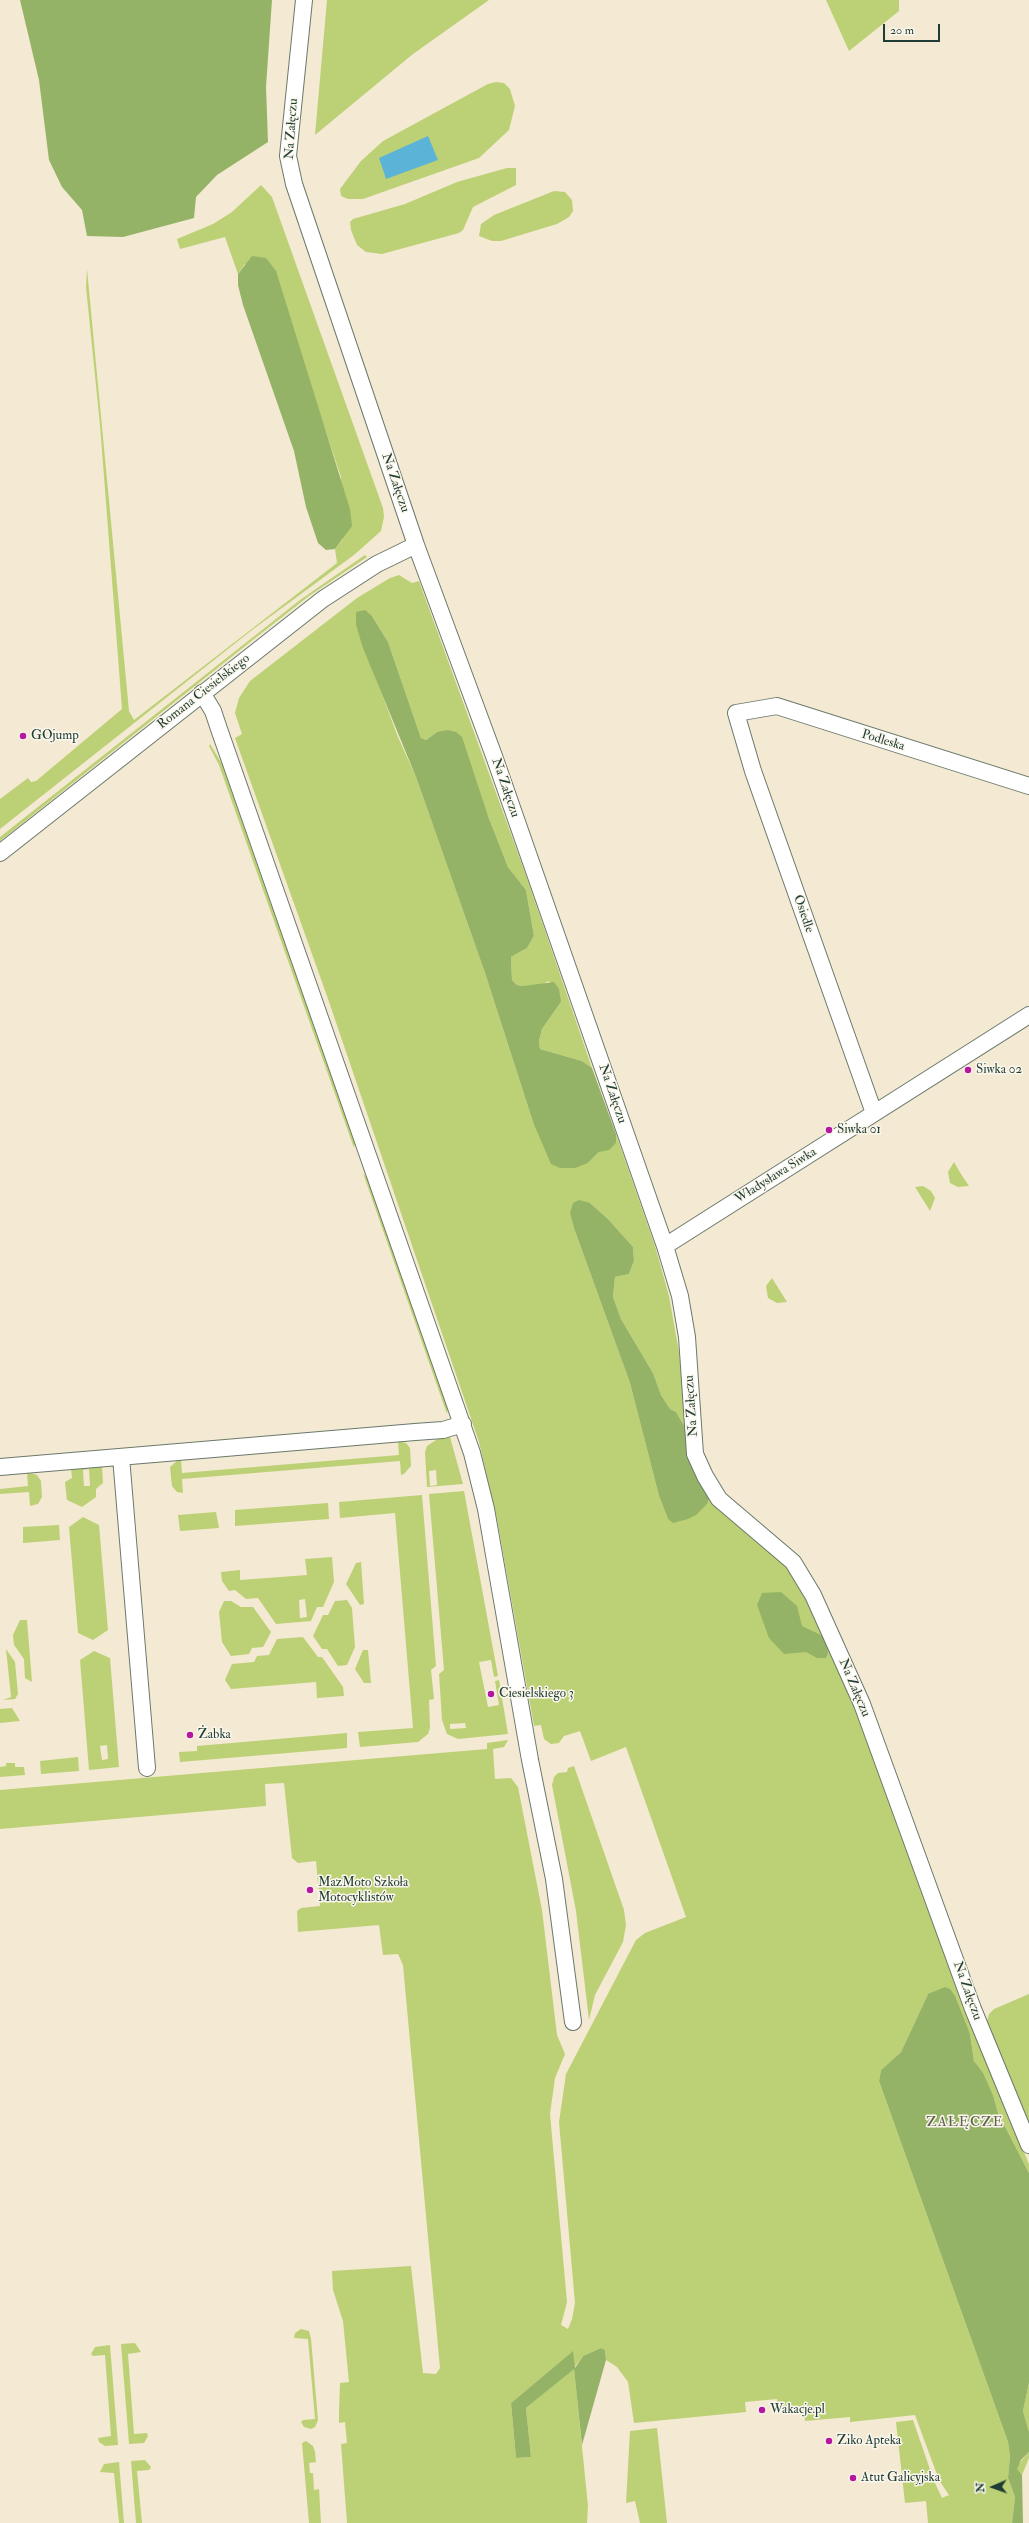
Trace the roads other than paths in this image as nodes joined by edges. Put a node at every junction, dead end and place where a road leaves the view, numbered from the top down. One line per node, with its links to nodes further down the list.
1 (304, 0): 2 (street, Na Załęczu)
2 (416, 546): 3 (street, Romana Ciesielskiego); 9 (street, Na Załęczu)
3 (202, 693): 6 (street, Romana Ciesielskiego); 10 (street)
4 (736, 713): 5 (street, Podleska); 8 (street, Osiedle)
5 (1029, 786)
6 (0, 853)
7 (1029, 1015): 8 (street, Władysława Siwka)
8 (874, 1113): 9 (street, Władysława Siwka)
9 (665, 1246): 15 (street, Na Załęczu)
10 (463, 1424): 11 (street); 14 (street)
11 (122, 1457): 12 (street); 13 (street)
12 (0, 1467)
13 (147, 1768)
14 (573, 2022)
15 (1029, 2145)

